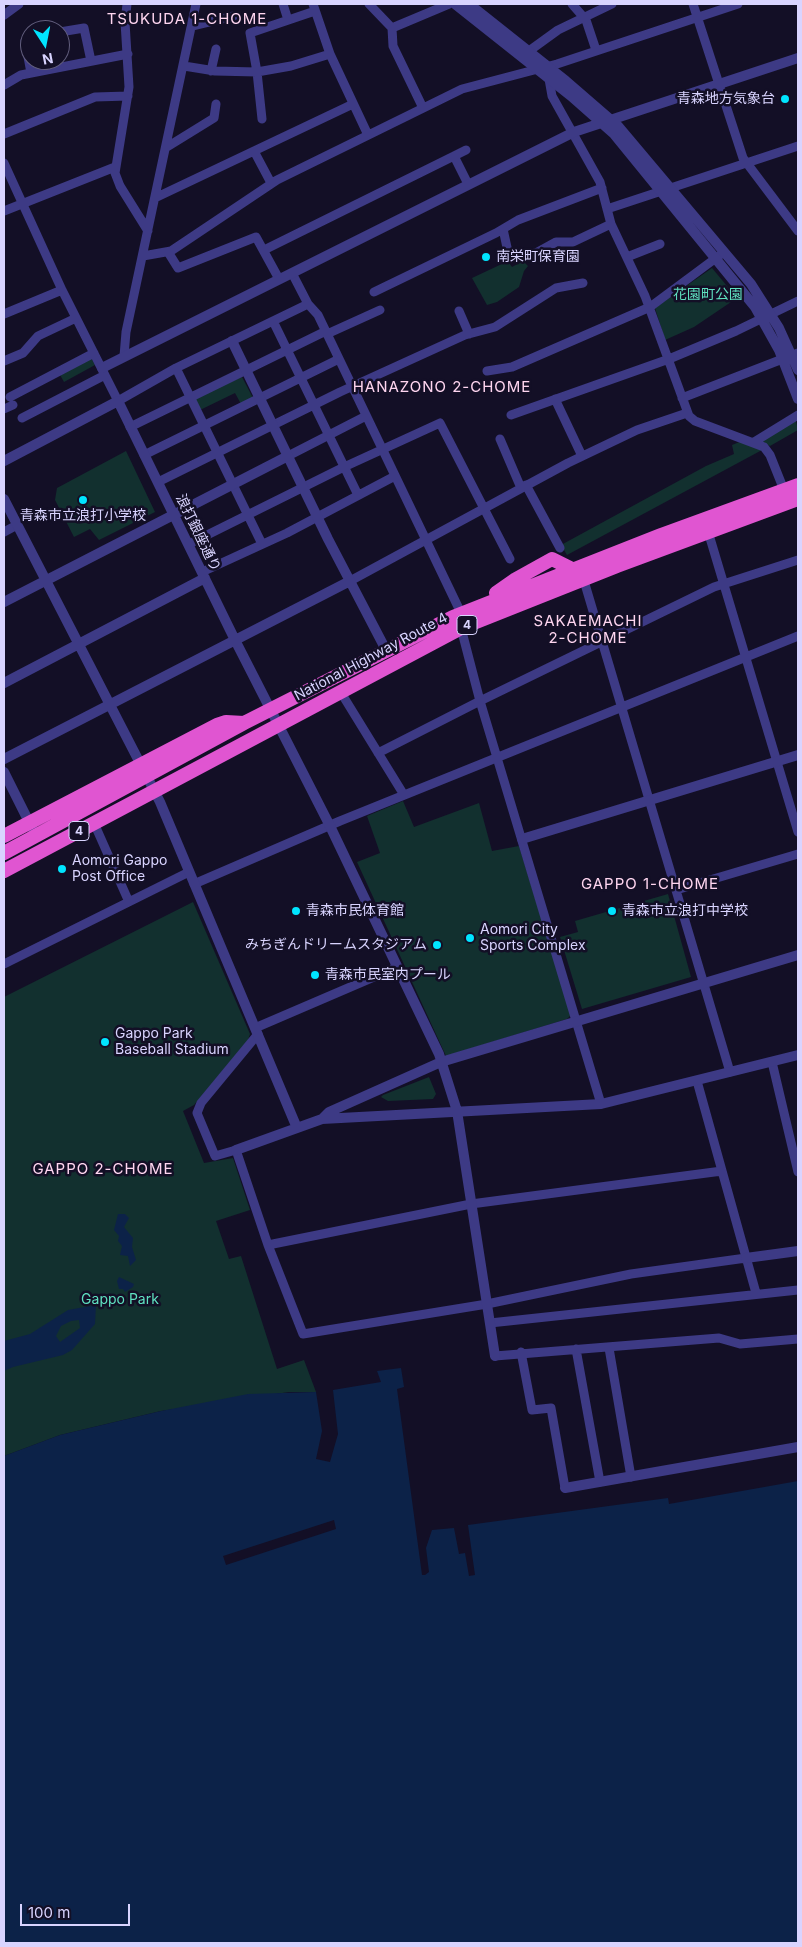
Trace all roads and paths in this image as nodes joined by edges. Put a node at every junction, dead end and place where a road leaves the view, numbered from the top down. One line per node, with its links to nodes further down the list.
1 (20, 4): 14 (street)
2 (127, 4): 25 (street)
3 (196, 4): 19 (street)
4 (283, 4): 18 (street)
5 (368, 4): 20 (street)
6 (449, 4): 20 (street)
7 (455, 4): 31 (street)
8 (469, 4): 24 (street)
9 (572, 4): 16 (street)
10 (612, 4): 16 (street)
11 (693, 4): 17 (street)
12 (738, 4): 17 (street)
13 (314, 7): 18 (street); 26 (street)
14 (5, 12)
15 (234, 16): 19 (street)
16 (584, 17): 23 (street); 24 (street)
17 (698, 17): 23 (street); 37 (street)
18 (288, 20): 34 (street)
19 (192, 26): 29 (street)
20 (392, 28): 42 (street)
21 (70, 30): 28 (street)
22 (216, 49): 33 (street)
23 (596, 50): 30 (street)
24 (529, 51): 30 (street)
25 (128, 54): 28 (street); 39 (street)
26 (330, 54): 34 (street); 41 (street)
27 (798, 58): 37 (street)
28 (91, 61): 35 (street)
29 (184, 66): 33 (street); 49 (street)
30 (548, 66): 31 (street); 44 (street)
31 (536, 69): 36 (street); 42 (street)
32 (30, 70): 35 (street)
33 (211, 71): 34 (street)
34 (257, 72): 43 (street)
35 (31, 73): 38 (street)
36 (549, 79): 44 (street); 45 (street)
37 (720, 84): 44 (street); 53 (street)
38 (4, 85)
39 (128, 96): 46 (street); 55 (street)
40 (216, 104): 49 (street)
41 (353, 104): 47 (street); 51 (street)
42 (423, 108): 47 (street)
43 (262, 118)
44 (607, 121): 45 (street); 58 (street); 60 (street)
45 (574, 132): 57 (street); 59 (street)
46 (4, 134)
47 (368, 135): 56 (street)
48 (798, 146): 53 (street)
49 (167, 147): 61 (street)
50 (466, 150): 52 (street)
51 (254, 151): 56 (street); 61 (street)
52 (454, 156): 57 (street); 72 (street)
53 (746, 162): 58 (street); 66 (street)
54 (4, 163): 62 (street, 浪打銀座通り)
55 (115, 167): 62 (street); 69 (street)
56 (271, 183): 73 (street)
57 (468, 184): 77 (street)
58 (671, 187): 60 (street); 74 (street)
59 (602, 188): 63 (street); 68 (street)
60 (660, 191): 63 (street); 74 (street)
61 (157, 197): 69 (street)
62 (23, 204): 64 (street); 80 (street, 浪打銀座通り)
63 (607, 208): 67 (street)
64 (4, 212)
65 (798, 216): 66 (street)
66 (789, 219): 70 (street)
67 (611, 224): 68 (street); 76 (street)
68 (504, 229): 81 (street)
69 (148, 231): 75 (street)
70 (798, 231)
71 (660, 244): 76 (street)
72 (264, 250): 73 (street); 78 (street)
73 (168, 252): 75 (street)
74 (720, 255): 84 (street); 88 (street)
75 (143, 256): 96 (street)
76 (627, 257): 84 (street)
77 (292, 273): 78 (street); 83 (street)
78 (279, 279): 96 (street)
79 (583, 283): 92 (street)
80 (62, 290): 87 (street); 89 (street, 浪打銀座通り)
81 (374, 292)
82 (798, 301): 88 (street)
83 (308, 304): 90 (street); 91 (street)
84 (650, 307): 99 (street); 104 (street)
85 (380, 310): 91 (street)
86 (459, 311): 92 (street)
87 (4, 314)
88 (767, 316): 97 (street); 99 (street)
89 (76, 318): 95 (street, 浪打銀座通り); 100 (street)
90 (273, 321): 93 (street); 94 (street)
91 (326, 332): 94 (street); 98 (street)
92 (469, 334): 107 (street)
93 (232, 341): 101 (street); 102 (street)
94 (287, 350): 102 (street); 106 (street)
95 (94, 352): 105 (street, 浪打銀座通り); 115 (street)
96 (124, 356): 105 (street)
97 (791, 356): 103 (street); 110 (street); 112 (street)
98 (339, 359): 106 (street); 107 (street)
99 (668, 359): 110 (street); 111 (street)
100 (4, 362)
101 (176, 368): 108 (street); 113 (street)
102 (246, 369): 108 (street); 109 (street)
103 (798, 370)
104 (487, 371)
105 (104, 372): 113 (street, 浪打銀座通り); 120 (street)
106 (301, 377): 109 (street); 114 (street)
107 (352, 387): 114 (street); 119 (street)
108 (190, 396): 121 (street); 123 (street)
109 (260, 397): 121 (street); 122 (street)
110 (682, 398): 116 (street)
111 (555, 399): 118 (street); 131 (street)
112 (798, 399)
113 (118, 401): 123 (street, 浪打銀座通り); 132 (street)
114 (314, 405): 122 (street); 124 (street)
115 (4, 409)
116 (687, 413): 126 (street); 131 (street)
117 (798, 414): 126 (street)
118 (511, 415)
119 (366, 416): 124 (street); 127 (street)
120 (22, 418)
121 (204, 425): 128 (street); 129 (street)
122 (273, 425): 128 (street); 130 (street)
123 (130, 427): 129 (street, 浪打銀座通り)
124 (329, 435): 130 (street); 133 (street)
125 (500, 439): 138 (street)
126 (754, 442): 141 (street)
127 (382, 449): 133 (street); 134 (street); 143 (street)
128 (217, 453): 135 (street); 136 (street)
129 (144, 454): 135 (street, 浪打銀座通り)
130 (288, 456): 136 (street); 139 (street)
131 (582, 456): 138 (street)
132 (4, 461)
133 (344, 467): 139 (street); 140 (street)
134 (395, 476): 140 (street); 150 (street)
135 (158, 482): 144 (street, 浪打銀座通り)
136 (233, 484): 144 (street); 145 (street)
137 (798, 485): 141 (highway, National Highway Route 4 / 4)
138 (524, 486): 143 (street); 153 (street)
139 (303, 487): 145 (street); 146 (street)
140 (358, 495): 146 (street)
141 (790, 497): 148 (highway, National Highway Route 4 / 4)
142 (4, 499): 147 (street)
143 (484, 508): 150 (street); 154 (street)
144 (173, 514): 151 (street, 浪打銀座通り); 158 (street)
145 (248, 515): 151 (street); 152 (street)
146 (317, 516): 152 (street); 159 (street)
147 (17, 525): 149 (street); 158 (street)
148 (707, 525): 156 (highway, National Highway Route 4 / 4); 160 (street)
149 (4, 532)
150 (426, 540): 159 (street); 162 (street)
151 (189, 544): 157 (street, 浪打銀座通り)
152 (262, 544): 157 (street)
153 (560, 548)
154 (510, 559)
155 (798, 560): 160 (street)
156 (578, 572): 162 (highway, National Highway Route 4 / 4); 163 (highway, National Highway Route 4 / 4); 166 (street)
157 (204, 575): 165 (street, 浪打銀座通り); 167 (street)
158 (46, 581): 161 (street); 167 (street)
159 (350, 581): 165 (street); 168 (street)
160 (724, 583): 166 (street); 169 (street)
161 (4, 602)
162 (461, 613): 168 (highway, National Highway Route 4 / 4)
163 (461, 628): 171 (highway, National Highway Route 4 / 4); 172 (street)
164 (798, 636): 169 (street)
165 (235, 640): 173 (street); 175 (street, 浪打銀座通り)
166 (602, 642): 172 (street); 174 (street)
167 (78, 644): 170 (street); 173 (street)
168 (386, 650): 175 (highway, National Highway Route 4 / 4)
169 (746, 657): 174 (street); 181 (street)
170 (4, 682)
171 (340, 692): 176 (highway, National Highway Route 4 / 4); 177 (street)
172 (480, 701): 177 (street); 179 (street)
173 (110, 704): 180 (street); 182 (street)
174 (622, 707): 179 (street); 186 (street)
175 (271, 709): 176 (street, 浪打銀座通り); 182 (highway, National Highway Route 4 / 4)
176 (279, 724): 184 (highway, National Highway Route 4 / 4); 190 (street, 浪打銀座通り)
177 (378, 753): 185 (street)
178 (798, 755): 181 (street)
179 (497, 758): 185 (street); 194 (street)
180 (4, 759)
181 (777, 762): 186 (street); 187 (street)
182 (144, 771): 184 (street); 188 (highway); 192 (highway, 4)
183 (4, 772): 188 (street)
184 (154, 791): 189 (highway, National Highway Route 4 / 4); 198 (street)
185 (404, 795): 190 (street)
186 (650, 800): 194 (street); 200 (street)
187 (794, 803): 191 (street)
188 (29, 822): 192 (street); 193 (highway)
189 (94, 824): 197 (highway, National Highway Route 4 / 4); 201 (street)
190 (330, 826): 199 (street); 204 (street, 浪打銀座通り)
191 (798, 832)
192 (36, 835): 195 (highway, 4)
193 (4, 836)
194 (522, 839): 206 (street)
195 (4, 853)
196 (798, 854): 200 (street)
197 (4, 871)
198 (189, 872): 199 (street); 201 (street)
199 (194, 884): 207 (street)
200 (676, 890): 205 (street)
201 (129, 902): 203 (street)
202 (798, 955): 205 (street)
203 (4, 964)
204 (397, 967): 207 (street); 209 (street, 浪打銀座通り)
205 (704, 983): 206 (street); 211 (street)
206 (577, 1022): 209 (street); 213 (street)
207 (256, 1031): 216 (street); 217 (street)
208 (798, 1055): 210 (street)
209 (441, 1062): 214 (street, 浪打銀座通り); 215 (street)
210 (772, 1062): 211 (street); 219 (street)
211 (730, 1072): 212 (street)
212 (697, 1081): 213 (street); 218 (street)
213 (601, 1104): 214 (street)
214 (457, 1111): 215 (street); 220 (street, 浪打銀座通り)
215 (322, 1119): 216 (street)
216 (297, 1128): 217 (street)
217 (236, 1150): 221 (street)
218 (722, 1171): 220 (street); 223 (street)
219 (798, 1172)
220 (471, 1204): 221 (street); 226 (street, 浪打銀座通り)
221 (268, 1245): 226 (street)
222 (798, 1251): 223 (street)
223 (746, 1258): 225 (street); 226 (street)
224 (798, 1290): 225 (street)
225 (756, 1293): 227 (street)
226 (487, 1304): 227 (street, 浪打銀座通り)
227 (490, 1323): 232 (street, 浪打銀座通り)
228 (798, 1339): 229 (street)
229 (609, 1348): 230 (street); 234 (street)
230 (576, 1349): 231 (street); 235 (street)
231 (521, 1352): 232 (street); 236 (street)
232 (495, 1356)
233 (798, 1447): 234 (street)
234 (631, 1477): 235 (street)
235 (600, 1482): 236 (street)
236 (565, 1488)

